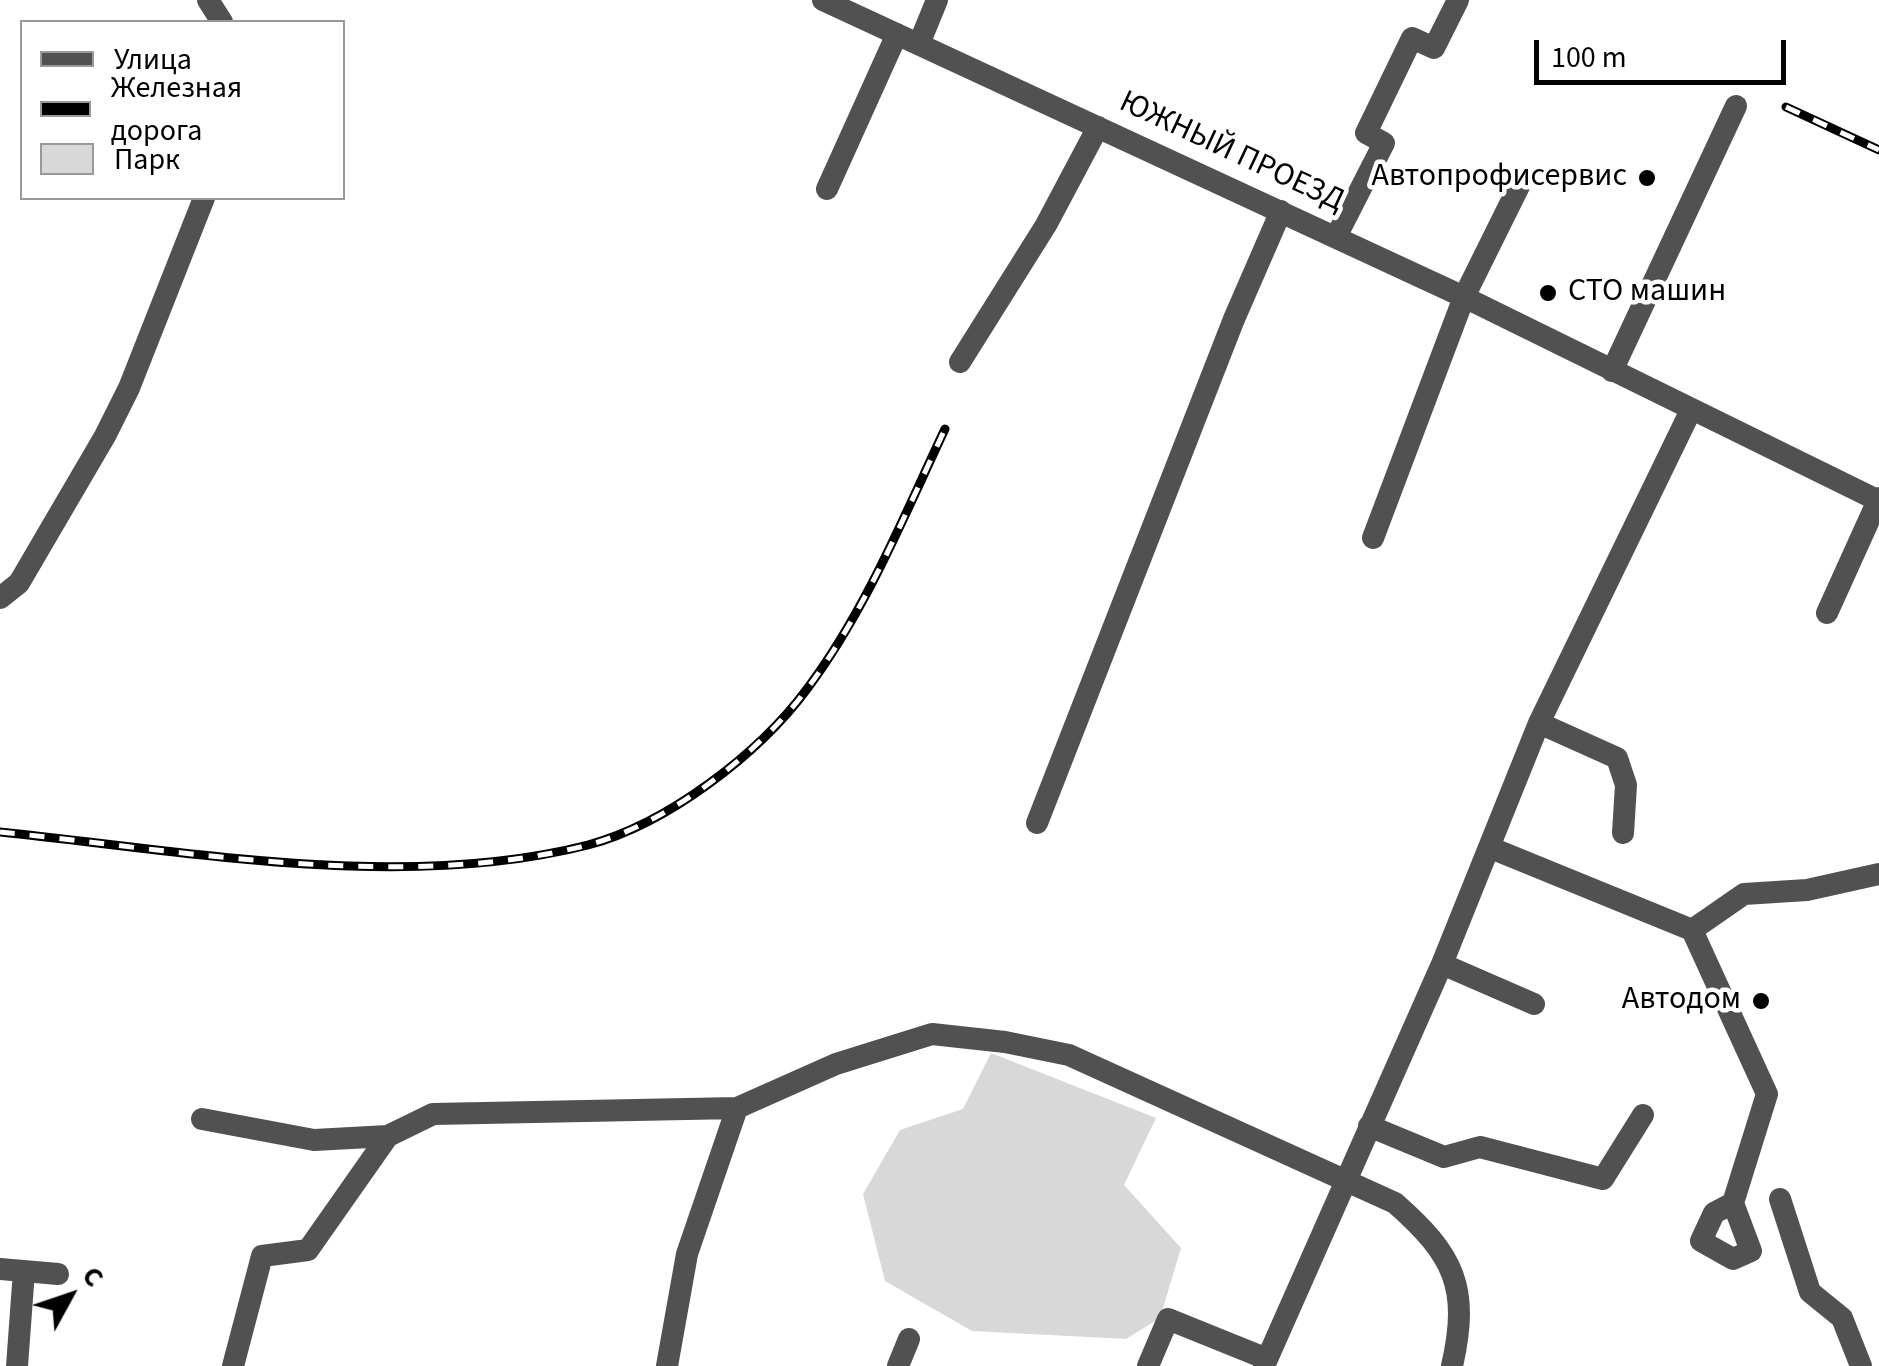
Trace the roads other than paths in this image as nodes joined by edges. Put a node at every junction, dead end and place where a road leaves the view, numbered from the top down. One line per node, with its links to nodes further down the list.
1 (824, 0): 4 (street, ЮЖНЫЙ ПРОЕЗД)
2 (937, 0): 4 (street)
3 (1458, 0): 11 (street)
4 (908, 39): 6 (street, ЮЖНЫЙ ПРОЕЗД); 8 (street)
5 (1736, 106): 14 (street)
6 (1098, 127): 10 (street, ЮЖНЫЙ ПРОЕЗД); 13 (street)
7 (1520, 184): 12 (street)
8 (827, 189)
9 (203, 200): 18 (street)
10 (1280, 211): 11 (street, ЮЖНЫЙ ПРОЕЗД); 21 (street)
11 (1336, 237): 12 (street, ЮЖНЫЙ ПРОЕЗД)
12 (1464, 297): 14 (street, ЮЖНЫЙ ПРОЕЗД); 17 (street)
13 (960, 362)
14 (1612, 370): 15 (street, ЮЖНЫЙ ПРОЕЗД)
15 (1691, 410): 16 (street, ЮЖНЫЙ ПРОЕЗД); 20 (street)
16 (1879, 500): 19 (street)
17 (1373, 538)
18 (0, 598)
19 (1827, 613)
20 (1539, 723): 22 (street); 23 (street)
21 (1037, 823)
22 (1623, 833)
23 (1490, 848): 25 (street); 26 (street)
24 (1879, 874): 25 (street)
25 (1692, 930): 35 (street)
26 (1442, 964): 27 (street); 31 (street)
27 (1534, 1004)
28 (737, 1108): 32 (street); 33 (street); 43 (street)
29 (1643, 1115): 31 (street)
30 (202, 1119): 32 (street)
31 (1370, 1126): 33 (street)
32 (388, 1136): 42 (street)
33 (1346, 1182): 40 (street); 46 (street)
34 (1780, 1199): 47 (street)
35 (1733, 1203)
36 (0, 1269): 37 (street)
37 (24, 1271): 38 (street); 41 (street)
38 (58, 1274)
39 (909, 1340): 44 (street)
40 (1266, 1362): 45 (street)
41 (17, 1366)
42 (233, 1366)
43 (667, 1366)
44 (898, 1366)
45 (1148, 1366)
46 (1452, 1366)
47 (1861, 1366)

